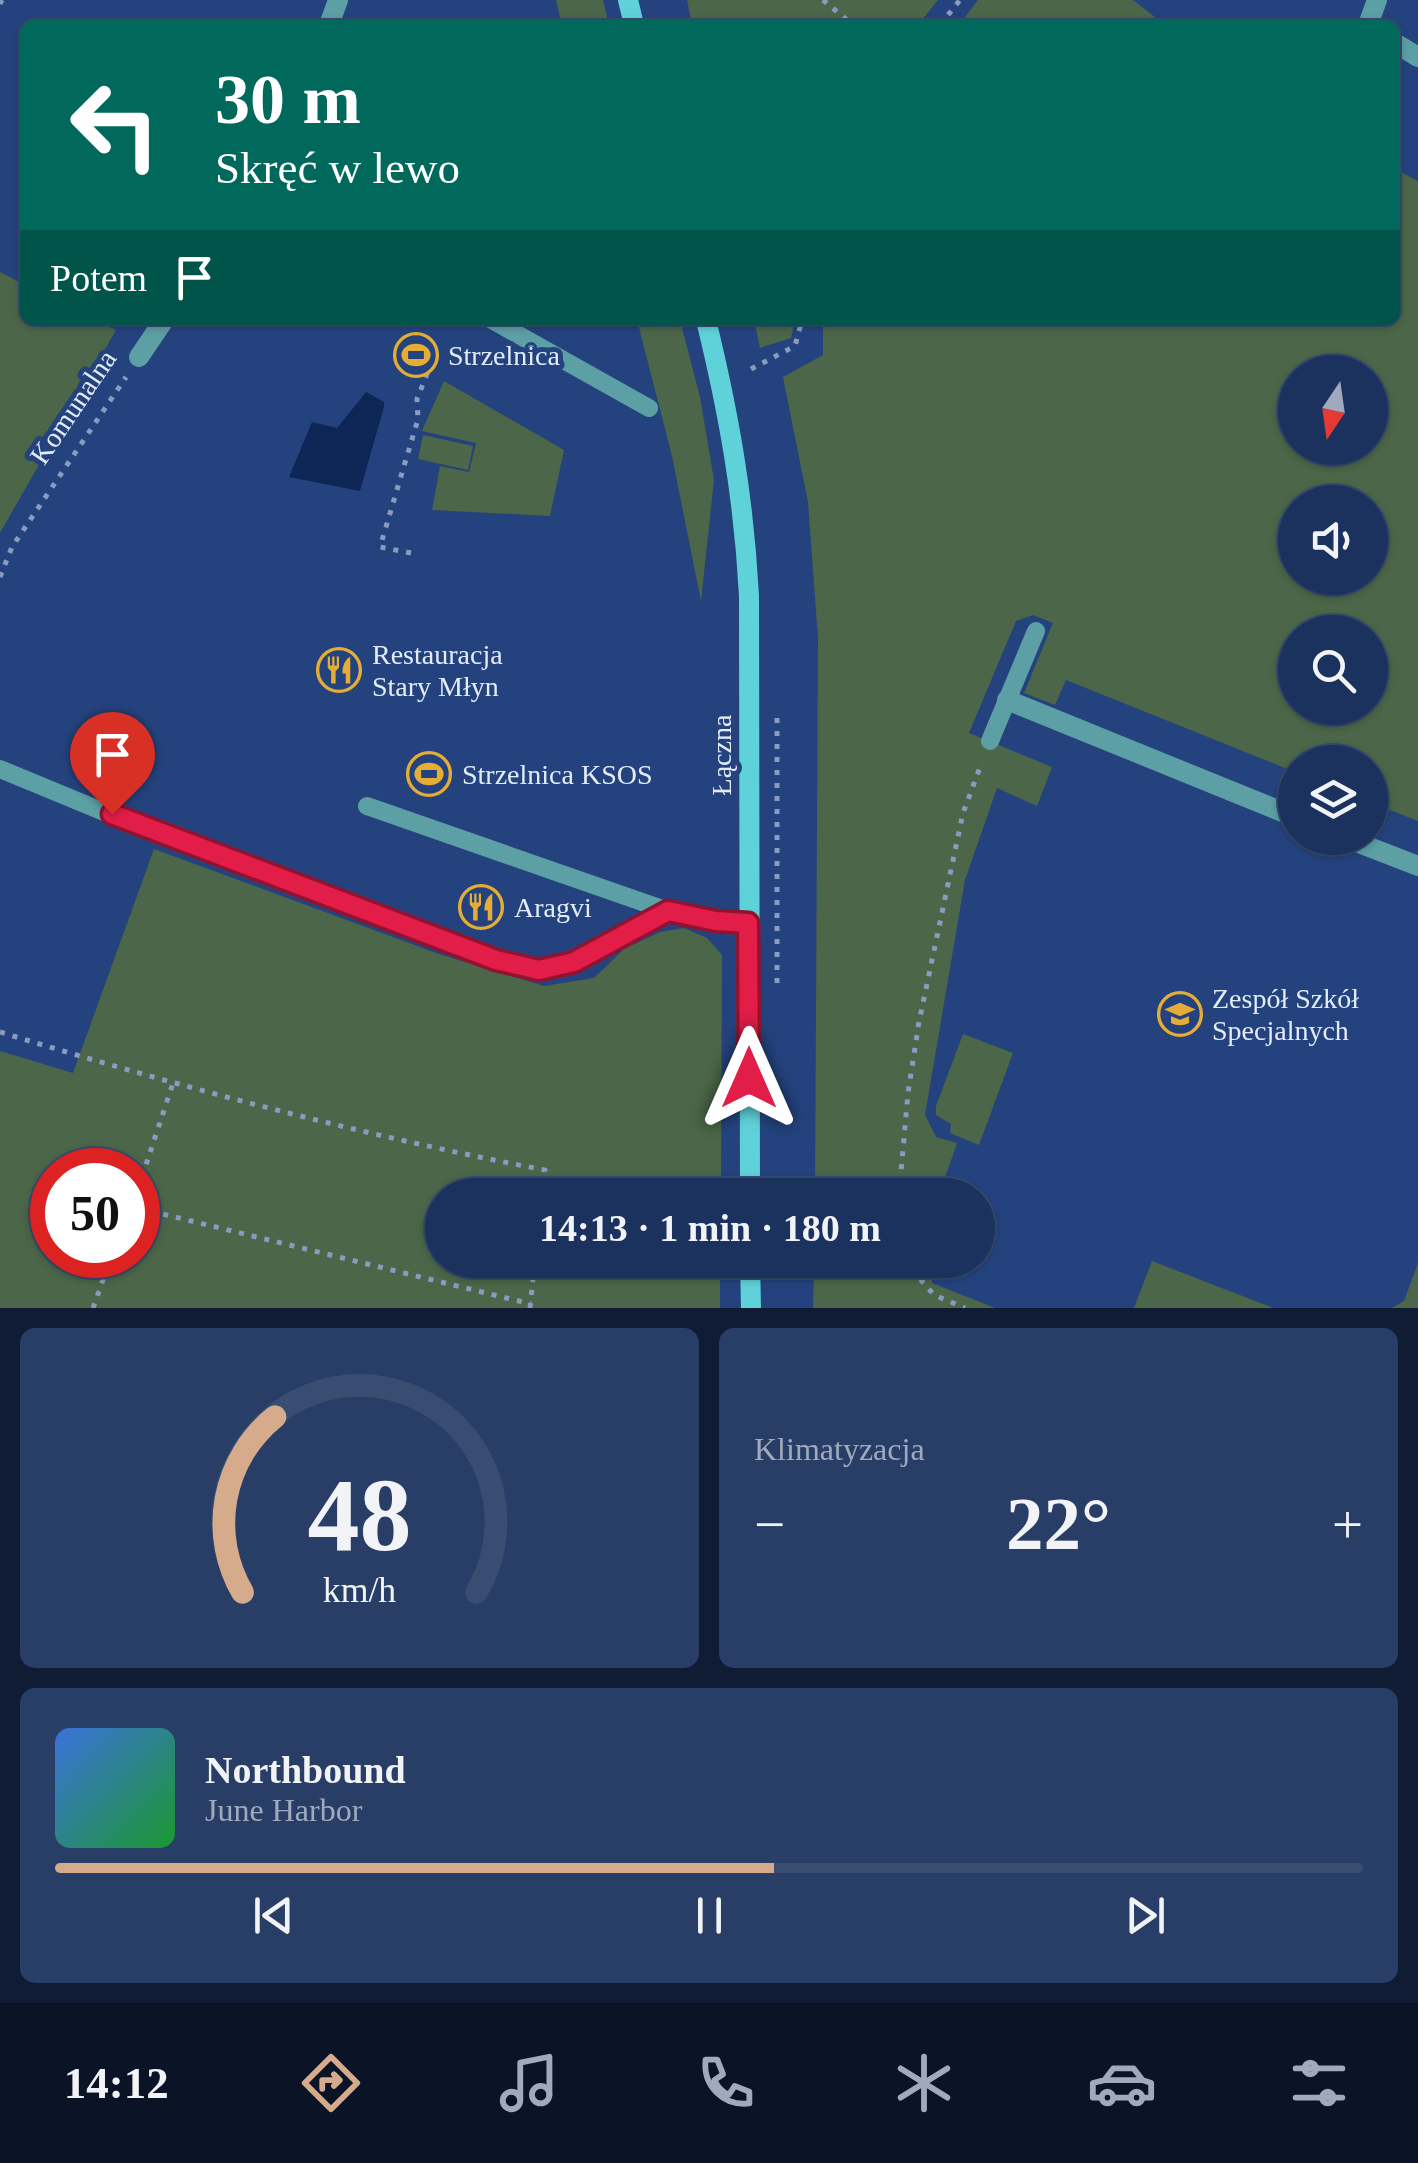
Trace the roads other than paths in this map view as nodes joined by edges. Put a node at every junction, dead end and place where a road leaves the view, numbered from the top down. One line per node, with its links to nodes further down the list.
1 (161, 325): 4 (street, Komunalna)
2 (501, 325): 5 (lane)
3 (707, 325): 15 (main road, Łączna)
4 (139, 357)
5 (649, 408)
6 (1036, 631): 7 (lane)
7 (1007, 700): 8 (lane); 11 (street)
8 (990, 741)
9 (0, 769): 14 (lane)
10 (367, 806): 14 (lane)
11 (1278, 810)
12 (1388, 854): 13 (street)
13 (1418, 866)
14 (668, 911): 15 (lane)
15 (748, 923): 16 (main road, Łączna)
16 (750, 1178)
17 (750, 1278): 18 (main road)
18 (750, 1308)

